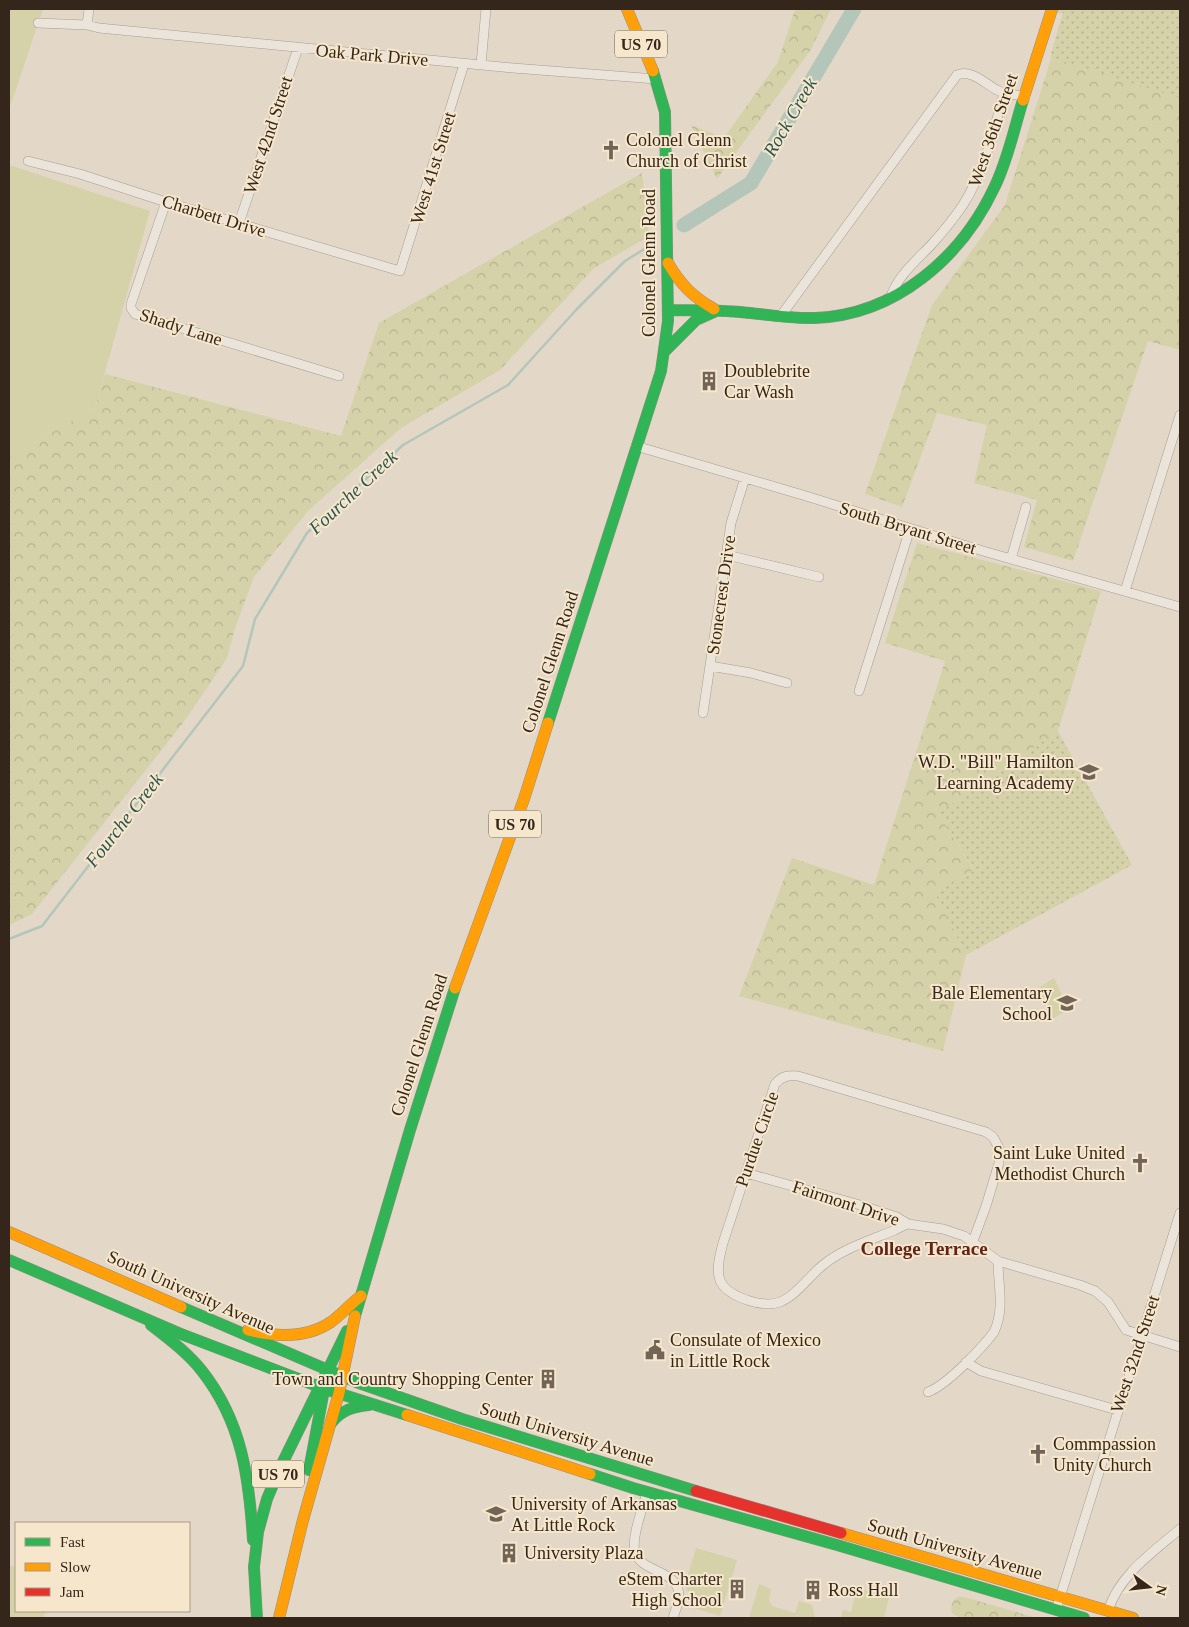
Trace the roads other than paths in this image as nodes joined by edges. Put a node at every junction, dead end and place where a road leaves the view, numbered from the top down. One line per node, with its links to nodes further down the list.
1 (89, 9): 6 (street)
2 (486, 9): 9 (street)
3 (627, 9): 10 (main road, Colonel Glenn Road / US 70)
4 (1052, 9): 12 (main road, West 36th Street)
5 (38, 23): 6 (street, Oak Park Drive)
6 (88, 25): 7 (street, Oak Park Drive)
7 (298, 48): 8 (street, Oak Park Drive); 15 (street, West 42nd Street)
8 (464, 64): 9 (street, Oak Park Drive); 17 (street, West 41st Street)
9 (481, 64): 10 (street, Oak Park Drive)
10 (656, 79): 16 (main road, Colonel Glenn Road / US 70)
11 (1004, 93): 12 (street); 18 (street); 21 (street)
12 (1025, 96): 18 (main road, West 36th Street)
13 (28, 161): 14 (street, Charbett Drive)
14 (166, 202): 15 (street, Charbett Drive); 23 (street, Shady Lane)
15 (239, 223): 17 (street, Charbett Drive)
16 (668, 262): 19 (main road, Colonel Glenn Road / US 70); 20 (main road)
17 (400, 271)
18 (890, 298): 21 (main road, West 36th Street)
19 (668, 310): 20 (main road, West 36th Street); 22 (main road, Colonel Glenn Road / US 70)
20 (718, 310): 21 (main road, West 36th Street); 22 (main road)
21 (780, 317)
22 (665, 351): 25 (main road, Colonel Glenn Road / US 70)
23 (339, 376)
24 (1180, 415): 32 (street)
25 (636, 446): 26 (street, South Bryant Street); 46 (main road, Colonel Glenn Road / US 70)
26 (745, 478): 28 (street, South Bryant Street); 29 (street, Stonecrest Drive)
27 (1026, 507): 30 (street)
28 (910, 529): 30 (street, South Bryant Street); 36 (street)
29 (727, 555): 31 (street); 34 (street, Stonecrest Drive)
30 (1011, 559): 32 (street, South Bryant Street)
31 (819, 578)
32 (1125, 592): 33 (street, South Bryant Street)
33 (1180, 607)
34 (710, 666): 35 (street); 37 (street, Stonecrest Drive)
35 (787, 683)
36 (860, 691)
37 (703, 713)
38 (746, 1173): 40 (street, Fairmont Drive); 40 (street, Purdue Circle); 43 (street, Purdue Circle)
39 (1180, 1213): 42 (street, West 32nd Street)
40 (908, 1224): 43 (street, Fairmont Drive)
41 (9, 1232): 49 (main road, South University Avenue)
42 (1177, 1237): 50 (street, West 32nd Street)
43 (974, 1241): 45 (street, Fairmont Drive)
44 (9, 1260): 47 (main road, South University Avenue)
45 (998, 1261): 50 (street, Fairmont Drive); 52 (street)
46 (361, 1296): 48 (main road, Colonel Glenn Road / US 70); 49 (main road)
47 (115, 1304): 55 (main road, South University Avenue); 64 (main road)
48 (355, 1315): 53 (main road, Colonel Glenn Road / US 70); 54 (main road, Colonel Glenn Road / US 70)
49 (218, 1322): 53 (main road, South University Avenue)
50 (1142, 1336): 51 (street, Fairmont Drive); 59 (street, West 32nd Street)
51 (1180, 1347)
52 (966, 1362): 56 (street); 59 (street)
53 (328, 1370): 54 (main road, South University Avenue); 55 (main road, Colonel Glenn Road)
54 (343, 1376): 57 (main road, US 70); 65 (main road, South University Avenue)
55 (322, 1388): 57 (main road, South University Avenue); 62 (main road, Colonel Glenn Road); 64 (main road, US 70)
56 (928, 1392)
57 (339, 1393): 58 (main road, South University Avenue); 60 (main road, US 70)
58 (374, 1404): 60 (main road); 61 (main road, South University Avenue)
59 (1117, 1410): 65 (street, West 32nd Street)
60 (330, 1424): 62 (main road, US 70)
61 (647, 1492): 66 (main road, South University Avenue); 70 (street)
62 (303, 1520): 69 (main road, US 70)
63 (1180, 1529): 67 (street)
64 (254, 1567): 68 (main road, US 70)
65 (1060, 1597): 66 (street, West 32nd Street); 67 (main road, South University Avenue)
66 (1056, 1610): 71 (main road, South University Avenue)
67 (1108, 1611): 72 (main road, South University Avenue)
68 (257, 1618)
69 (279, 1618)
70 (673, 1618)
71 (1084, 1618)
72 (1133, 1618)

